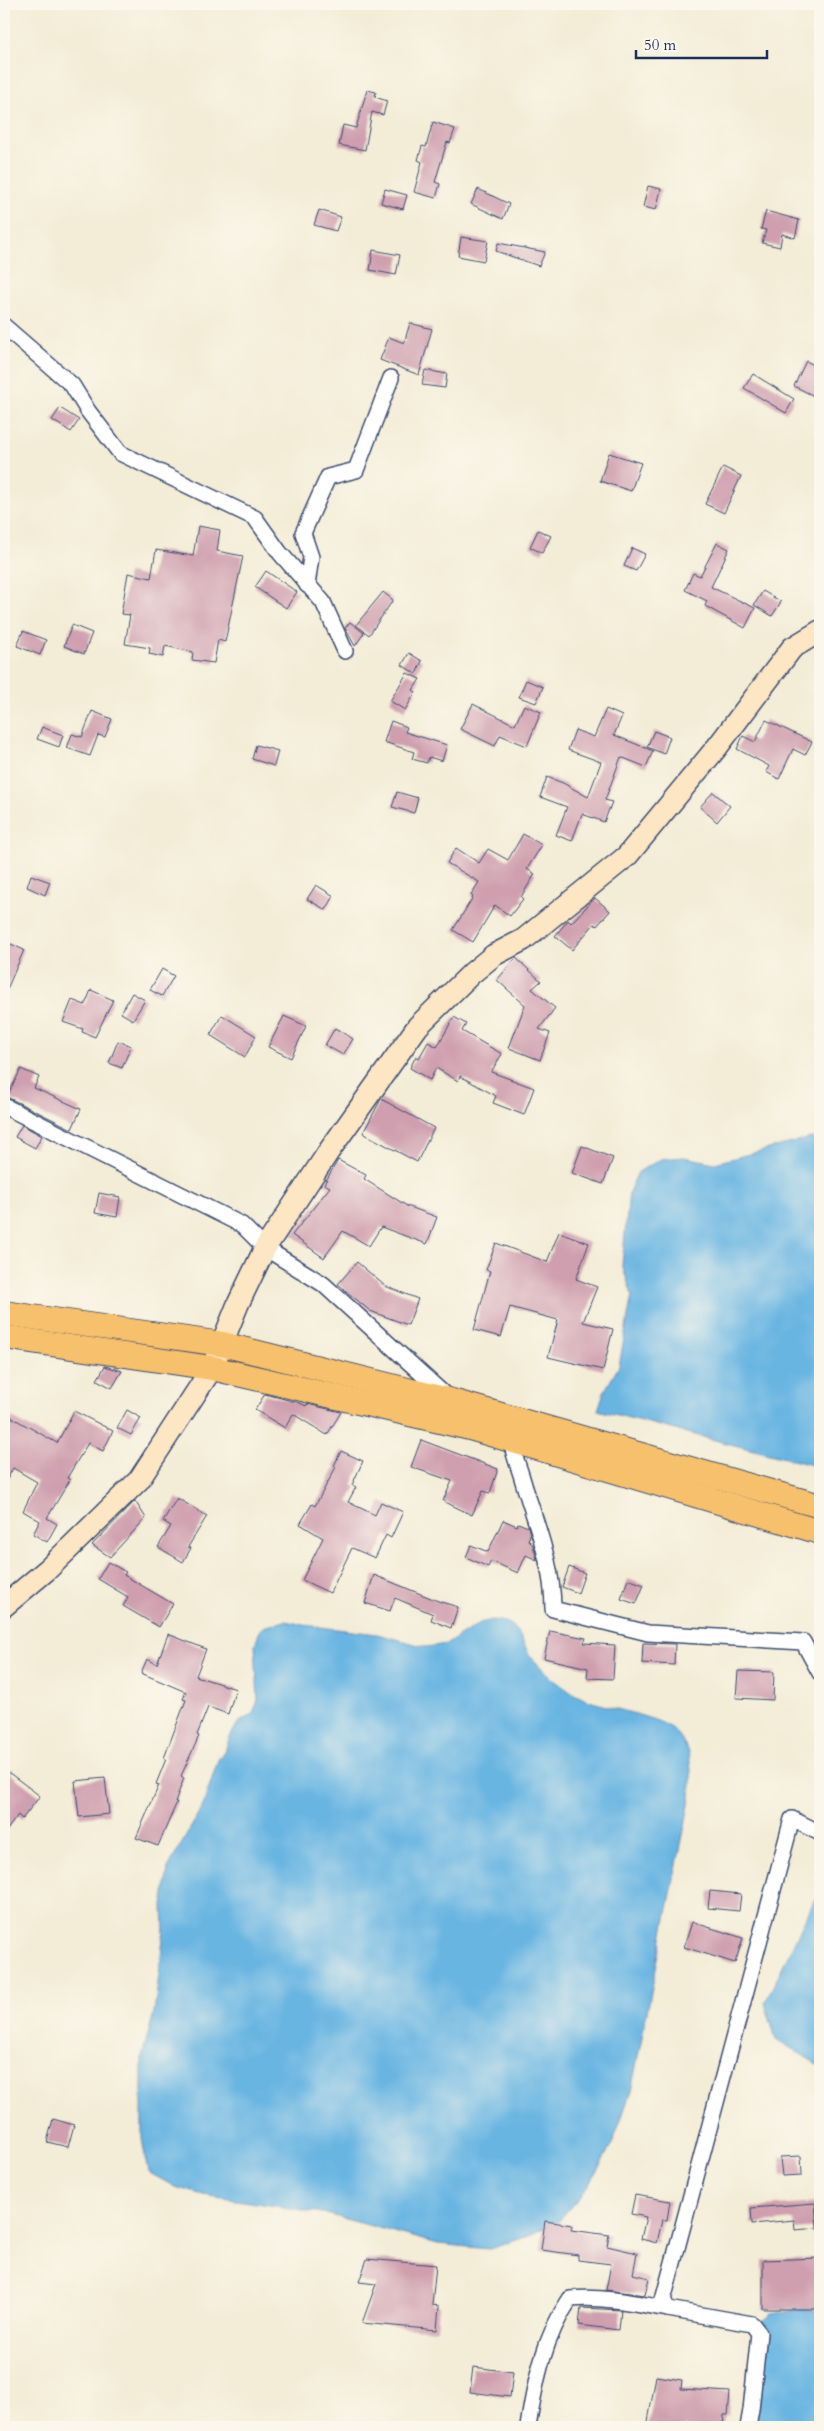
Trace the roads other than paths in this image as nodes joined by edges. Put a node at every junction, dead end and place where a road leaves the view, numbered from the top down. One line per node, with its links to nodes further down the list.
1 (4, 326): 3 (street)
2 (391, 378): 3 (street)
3 (307, 584): 5 (street)
4 (820, 631): 7 (main road)
5 (345, 651)
6 (4, 1106): 7 (street)
7 (265, 1248): 10 (main road); 12 (street)
8 (4, 1313): 10 (main road)
9 (4, 1337): 11 (main road)
10 (222, 1344): 11 (main road); 12 (main road)
11 (212, 1368): 13 (main road); 16 (main road)
12 (452, 1401): 13 (main road)
13 (510, 1429): 14 (main road); 15 (main road); 17 (street)
14 (820, 1506)
15 (820, 1532)
16 (4, 1606)
17 (820, 1673)
18 (820, 1833): 19 (street)
19 (668, 2309): 20 (street); 21 (street)
20 (528, 2427)
21 (748, 2427)

